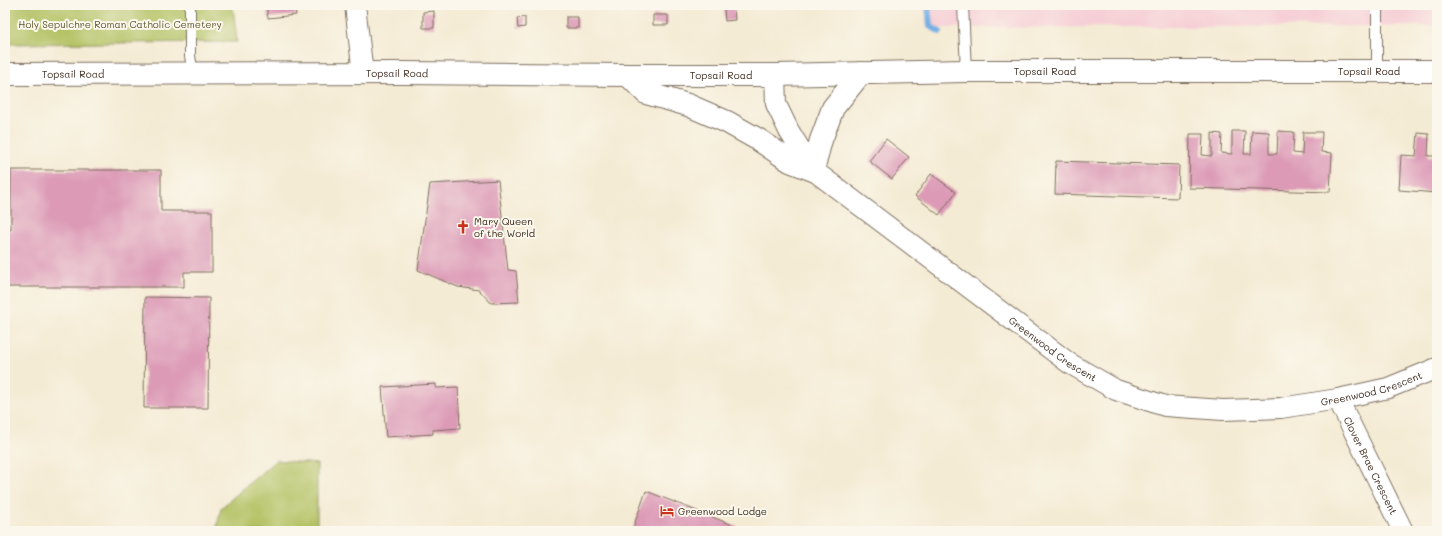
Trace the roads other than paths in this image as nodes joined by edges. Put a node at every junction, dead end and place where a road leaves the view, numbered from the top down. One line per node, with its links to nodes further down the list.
1 (190, 5): 10 (lane)
2 (355, 5): 11 (street)
3 (963, 5): 5 (lane)
4 (1377, 5): 7 (lane)
5 (966, 71): 7 (main road, Topsail Road); 8 (main road, Topsail Road)
6 (1437, 71): 7 (main road, Topsail Road)
7 (1378, 72)
8 (861, 73): 13 (main road, Topsail Road); 14 (main road)
9 (5, 74): 10 (main road, Topsail Road)
10 (194, 74): 11 (main road, Topsail Road)
11 (363, 74): 12 (main road, Topsail Road)
12 (628, 75): 13 (main road, Topsail Road); 14 (main road)
13 (775, 75): 14 (street, Greenwood Crescent)
14 (813, 170): 16 (street, Greenwood Crescent)
15 (1437, 368): 16 (street, Greenwood Crescent)
16 (1338, 399): 17 (street, Clover Brae Crescent)
17 (1403, 531)

